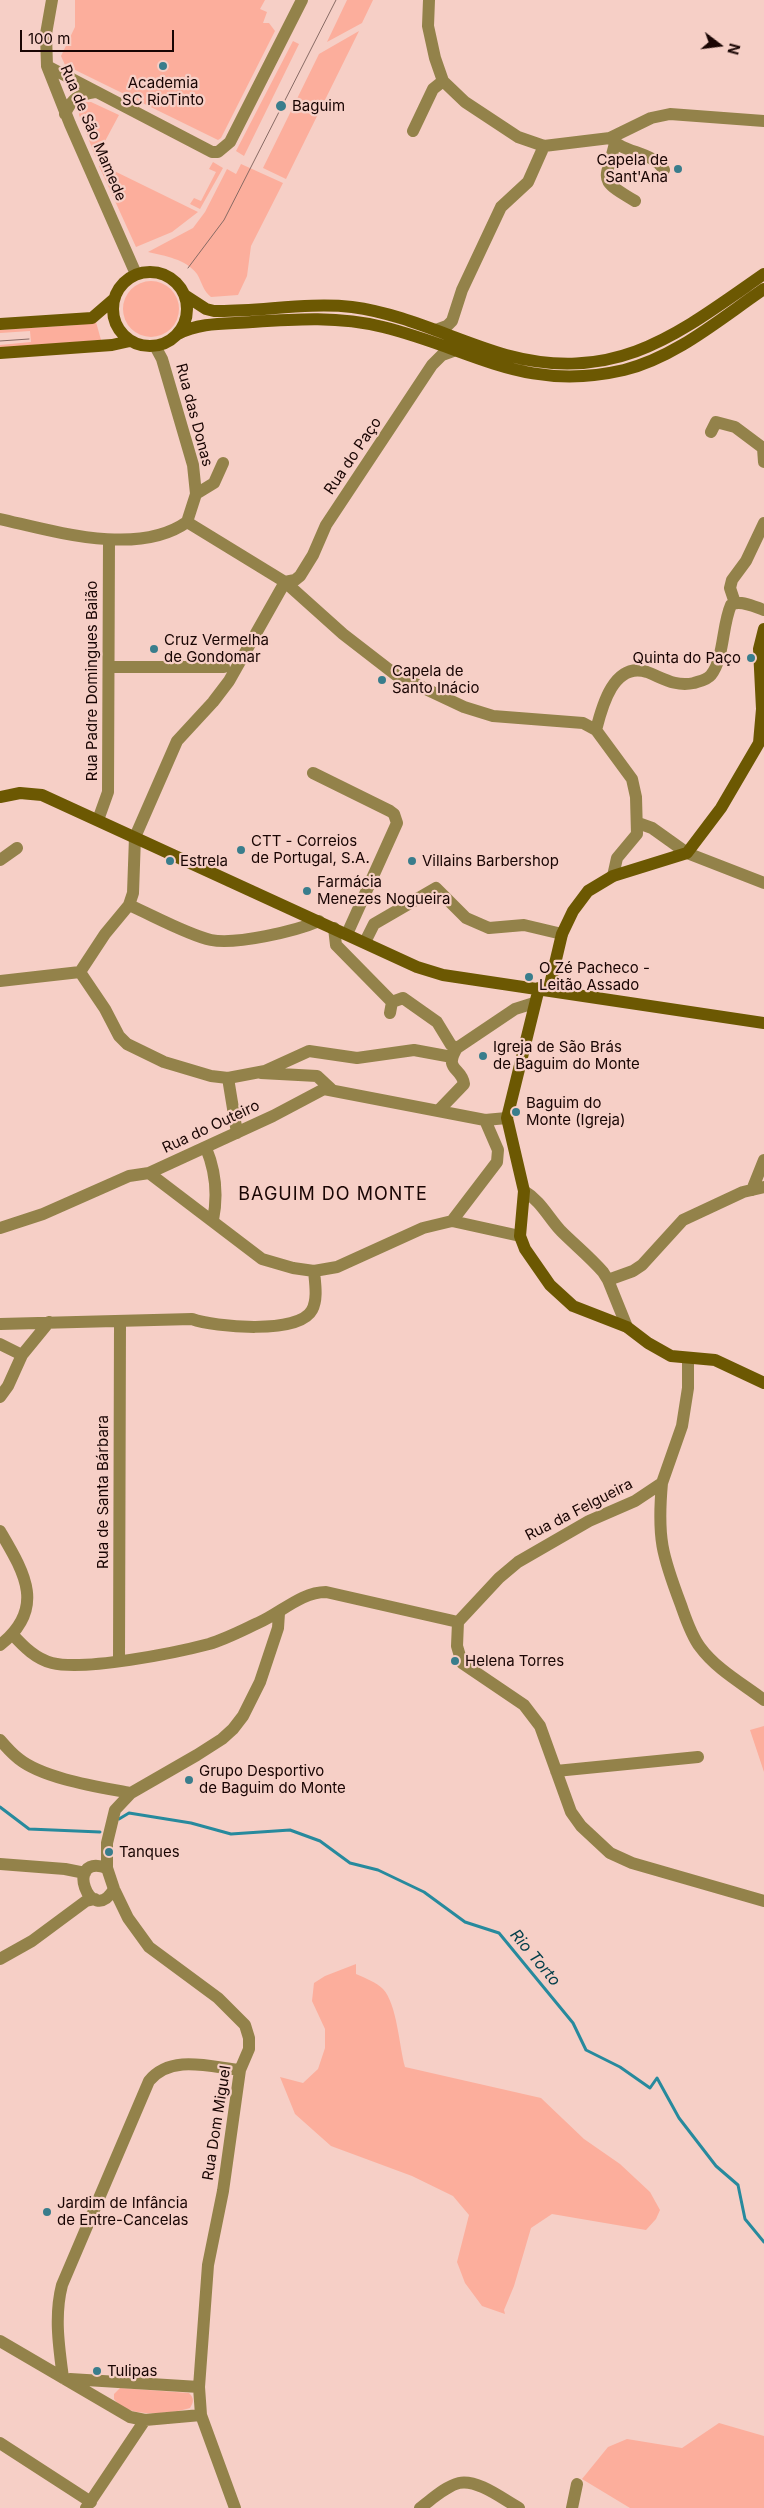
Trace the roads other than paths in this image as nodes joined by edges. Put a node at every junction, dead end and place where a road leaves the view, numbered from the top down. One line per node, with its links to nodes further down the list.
1 (52, 0): 4 (street, Rua de São Mamede)
2 (302, 0): 6 (street)
3 (429, 0): 5 (street)
4 (47, 66): 6 (street); 7 (street, Rua de São Mamede)
5 (443, 81): 9 (street); 11 (street)
6 (95, 92): 7 (street)
7 (66, 114): 14 (street, Rua de São Mamede)
8 (764, 121): 10 (street)
9 (413, 130)
10 (612, 140): 11 (street); 12 (street); 13 (street)
11 (544, 146): 20 (street)
12 (664, 170)
13 (635, 201)
14 (136, 274): 17 (main road); 18 (main road)
15 (764, 274): 20 (main road)
16 (764, 289): 24 (main road)
17 (186, 296): 20 (main road); 21 (main road)
18 (114, 299): 19 (main road); 22 (main road)
19 (0, 324)
20 (436, 330)
21 (178, 334): 23 (main road); 24 (main road)
22 (130, 341): 23 (main road); 25 (main road)
23 (155, 346): 29 (street, Rua das Donas)
24 (453, 351): 34 (street, Rua do Paço)
25 (0, 353)
26 (711, 432): 27 (street)
27 (764, 462)
28 (223, 463): 29 (street)
29 (196, 494): 31 (street, Rua das Donas)
30 (0, 519): 33 (street)
31 (186, 522): 33 (street); 34 (street)
32 (764, 523): 35 (street)
33 (109, 540): 38 (street, Rua Padre Domingues Baião)
34 (285, 582): 40 (street); 45 (street)
35 (734, 603): 36 (street); 40 (street)
36 (764, 610)
37 (764, 629): 47 (main road)
38 (109, 667): 39 (street); 43 (street, Rua Padre Domingues Baião)
39 (224, 667)
40 (596, 730): 44 (street)
41 (312, 774): 54 (street)
42 (0, 796): 43 (main road)
43 (98, 820): 45 (main road)
44 (638, 823): 47 (street); 49 (street)
45 (135, 837): 51 (street); 52 (main road)
46 (17, 848): 48 (street)
47 (687, 853): 49 (main road); 50 (street)
48 (0, 860)
49 (613, 876): 55 (main road)
50 (764, 883)
51 (129, 905): 52 (street); 57 (street)
52 (319, 921): 53 (main road)
53 (334, 928): 54 (main road); 62 (street)
54 (348, 934): 56 (main road)
55 (562, 934): 56 (street); 59 (main road)
56 (365, 942): 59 (main road)
57 (80, 972): 58 (street); 64 (street)
58 (0, 981)
59 (544, 989): 60 (main road); 61 (main road)
60 (534, 1003): 62 (street); 67 (main road)
61 (764, 1023)
62 (454, 1053): 63 (street); 66 (street)
63 (257, 1072): 64 (street); 65 (street)
64 (228, 1078): 69 (street)
65 (331, 1089): 66 (street); 69 (street, Rua do Outeiro)
66 (438, 1110): 68 (street)
67 (507, 1118): 68 (street); 74 (main road)
68 (485, 1120): 76 (street)
69 (237, 1133): 70 (street, Rua do Outeiro)
70 (206, 1148): 72 (street, Rua do Outeiro); 75 (street)
71 (764, 1160): 73 (street)
72 (149, 1173): 75 (street); 77 (street, Rua do Outeiro)
73 (758, 1189): 80 (street)
74 (524, 1191): 78 (main road); 80 (street)
75 (212, 1220): 79 (street)
76 (452, 1221): 78 (street); 79 (street)
77 (0, 1228)
78 (520, 1236): 84 (main road)
79 (314, 1271): 82 (street)
80 (608, 1280): 84 (street)
81 (49, 1322): 82 (street); 83 (street); 86 (street)
82 (120, 1322): 96 (street, Rua de Santa Bárbara)
83 (0, 1324)
84 (627, 1327): 87 (main road)
85 (0, 1344): 86 (street)
86 (22, 1355): 89 (street)
87 (688, 1358): 88 (main road); 90 (street)
88 (764, 1383)
89 (0, 1397)
90 (662, 1484): 93 (street, Rua da Felgueira); 97 (street)
91 (0, 1531): 94 (street)
92 (279, 1613): 93 (street); 96 (street); 101 (street)
93 (458, 1622): 100 (street)
94 (13, 1634): 95 (street); 96 (street)
95 (0, 1645)
96 (119, 1661)
97 (764, 1700)
98 (0, 1740): 101 (street)
99 (698, 1757): 100 (street)
100 (556, 1771): 107 (street)
101 (131, 1793): 103 (street)
102 (0, 1864): 104 (street)
103 (107, 1868): 104 (street); 105 (street)
104 (84, 1873): 106 (street)
105 (114, 1889): 106 (street); 109 (street, Rua Dom Miguel)
106 (94, 1899): 108 (street)
107 (764, 1900)
108 (0, 1959)
109 (240, 2070): 111 (street); 113 (street, Rua Dom Miguel)
110 (0, 2341): 111 (street)
111 (62, 2378): 112 (street); 114 (street)
112 (112, 2384): 113 (street); 114 (street)
113 (199, 2387): 115 (street, Rua Dom Miguel)
114 (105, 2403): 116 (street)
115 (201, 2415): 116 (street); 120 (street)
116 (144, 2420): 119 (street)
117 (0, 2443): 119 (street)
118 (577, 2484): 123 (street)
119 (89, 2505)
120 (235, 2508)
121 (420, 2508): 122 (street)
122 (519, 2508)
123 (572, 2508)

